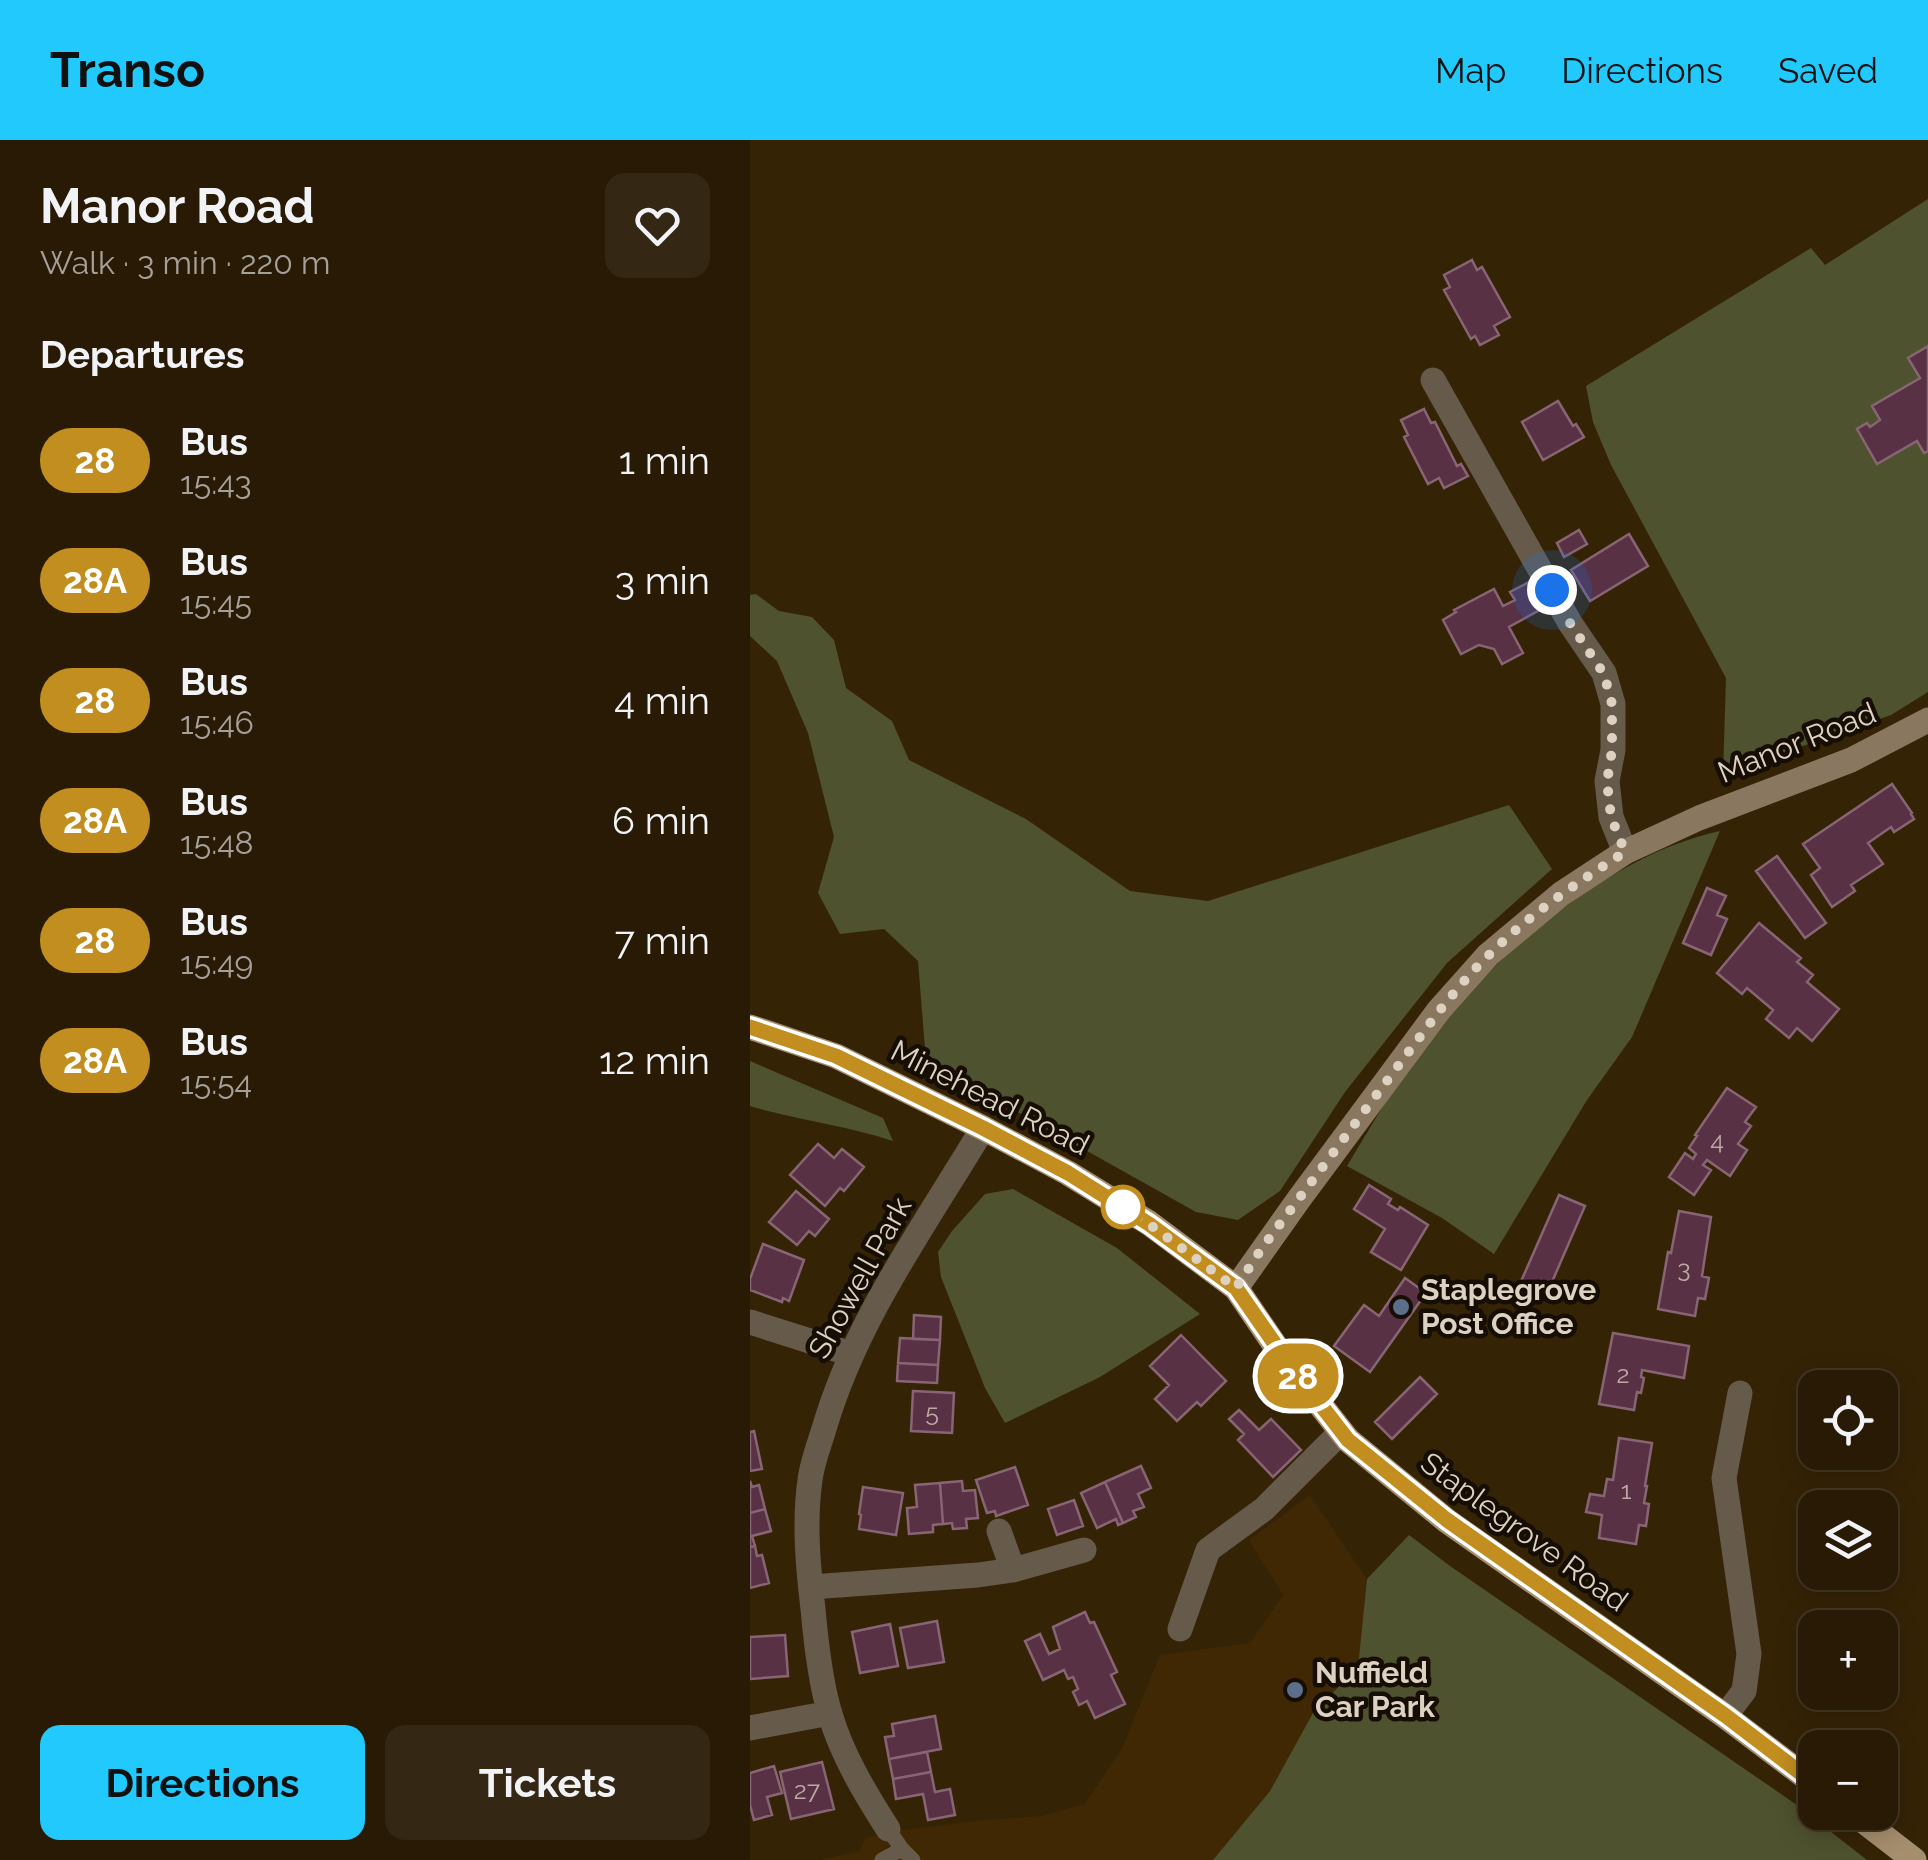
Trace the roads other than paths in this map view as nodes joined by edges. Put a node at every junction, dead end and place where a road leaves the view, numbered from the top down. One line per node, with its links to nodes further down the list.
1 (1433, 380): 3 (street)
2 (1928, 720): 3 (street, Manor Road)
3 (1625, 852): 6 (street, Manor Road)
4 (750, 1027): 5 (main road, Minehead Road)
5 (983, 1128): 6 (main road, Minehead Road); 8 (street, Showell Park)
6 (1236, 1288): 10 (main road, Staplegrove Road)
7 (750, 1322): 8 (street)
8 (850, 1354): 14 (street, Showell Park)
9 (1740, 1393): 17 (street)
10 (1341, 1432): 15 (street); 17 (main road, Staplegrove Road)
11 (999, 1531): 13 (street)
12 (1084, 1550): 13 (street)
13 (1012, 1570): 14 (street)
14 (810, 1587): 16 (street, Showell Park)
15 (1180, 1628)
16 (830, 1713): 18 (street); 21 (street, Showell Park)
17 (1726, 1716): 19 (main road, Staplegrove Road)
18 (750, 1728)
19 (1798, 1771)
20 (1875, 1830): 23 (main road)
21 (901, 1846): 22 (lane)
22 (882, 1860)
23 (1914, 1860)

